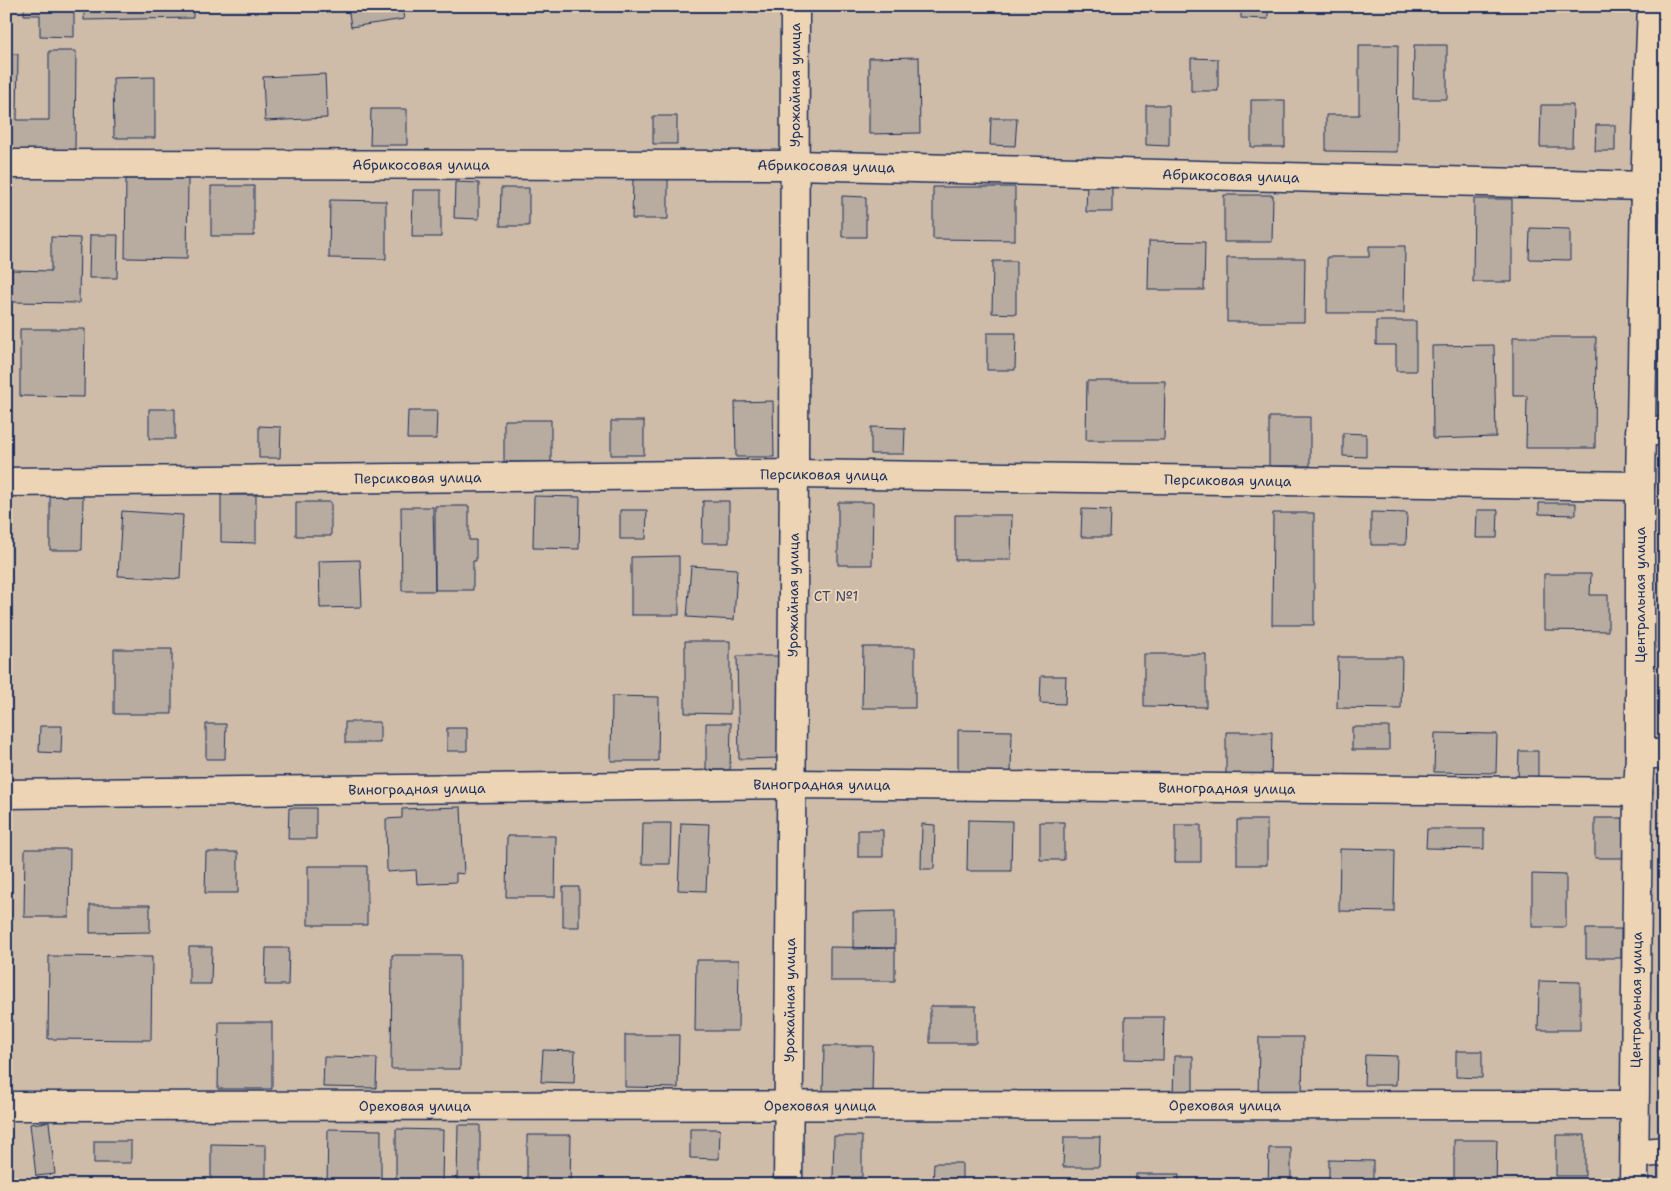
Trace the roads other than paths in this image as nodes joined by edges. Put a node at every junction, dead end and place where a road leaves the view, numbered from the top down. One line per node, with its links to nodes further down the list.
1 (795, 6): 5 (street, Урожайная улица)
2 (1652, 6): 3 (street, Центральная улица)
3 (1656, 105): 6 (street, Центральная улица)
4 (6, 164): 5 (street, Абрикосовая улица)
5 (795, 164): 6 (street, Абрикосовая улица); 8 (street, Урожайная улица)
6 (1645, 186): 7 (street, Центральная улица)
7 (1653, 431): 10 (street, Центральная улица)
8 (794, 474): 9 (street, Персиковая улица); 10 (street, Персиковая улица); 12 (street, Урожайная улица)
9 (6, 482)
10 (1640, 486): 11 (street, Центральная улица)
11 (1652, 754): 13 (street, Центральная улица)
12 (792, 784): 13 (street, Виноградная улица); 14 (street, Виноградная улица); 17 (street, Урожайная улица)
13 (1638, 792): 15 (street, Центральная улица)
14 (6, 794)
15 (1634, 1105): 17 (street, Ореховая улица); 19 (street, Центральная улица)
16 (6, 1106): 17 (street, Ореховая улица)
17 (790, 1106): 20 (street, Урожайная улица)
18 (1665, 1151): 19 (street)
19 (1634, 1154): 21 (street, Центральная улица)
20 (788, 1185)
21 (1634, 1185)

